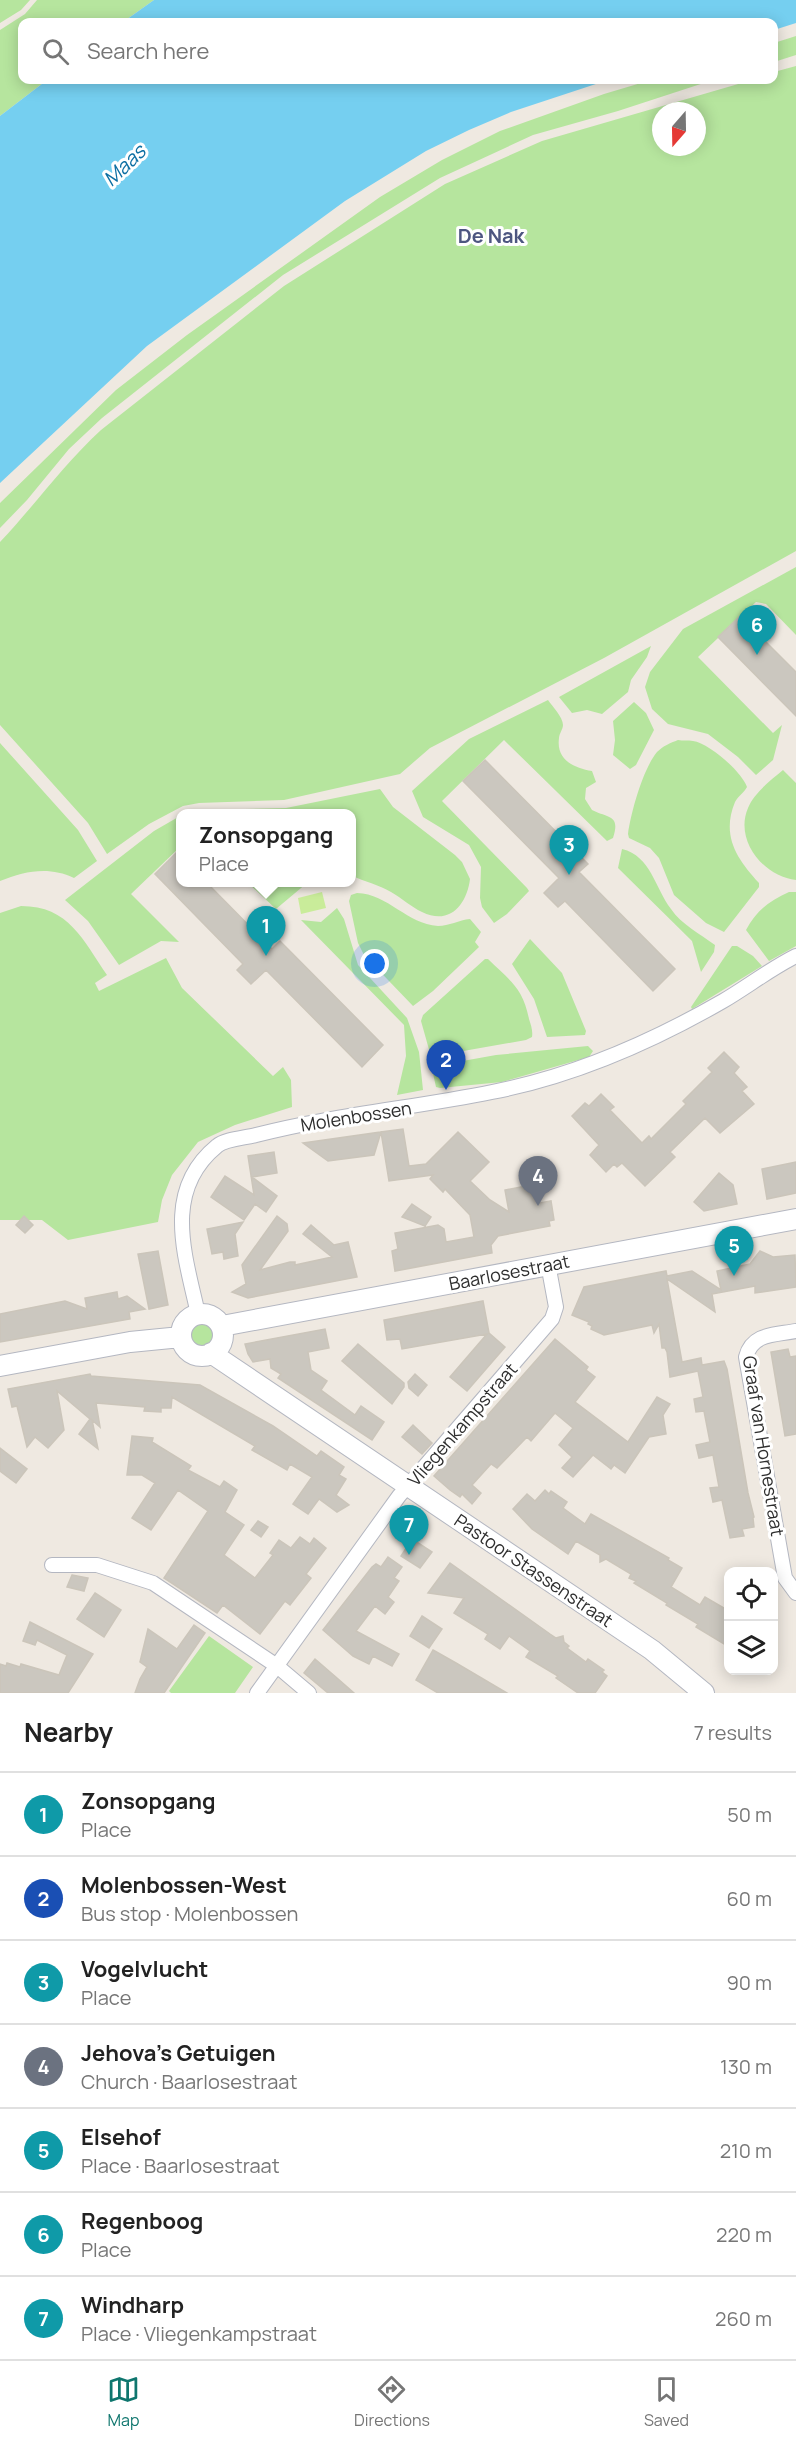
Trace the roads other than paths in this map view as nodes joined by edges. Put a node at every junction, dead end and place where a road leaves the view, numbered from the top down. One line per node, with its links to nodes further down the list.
1 (795, 960): 4 (street, Molenbossen)
2 (796, 1219): 3 (street, Baarlosestraat)
3 (548, 1264): 5 (street, Baarlosestraat); 10 (street, Vliegenkampstraat)
4 (198, 1314): 5 (street); 7 (street)
5 (222, 1326): 8 (street)
6 (796, 1331): 12 (street, Graaf van Hornestraat)
7 (182, 1337): 8 (street); 9 (street)
8 (212, 1353): 10 (street, Pastoor Stassenstraat)
9 (0, 1366)
10 (408, 1485): 13 (street, Vliegenkampstraat); 16 (street, Pastoor Stassenstraat)
11 (52, 1564): 13 (street)
12 (796, 1593)
13 (277, 1666): 14 (street, Vliegenkampstraat); 15 (street)
14 (257, 1693)
15 (309, 1693)
16 (704, 1693)

